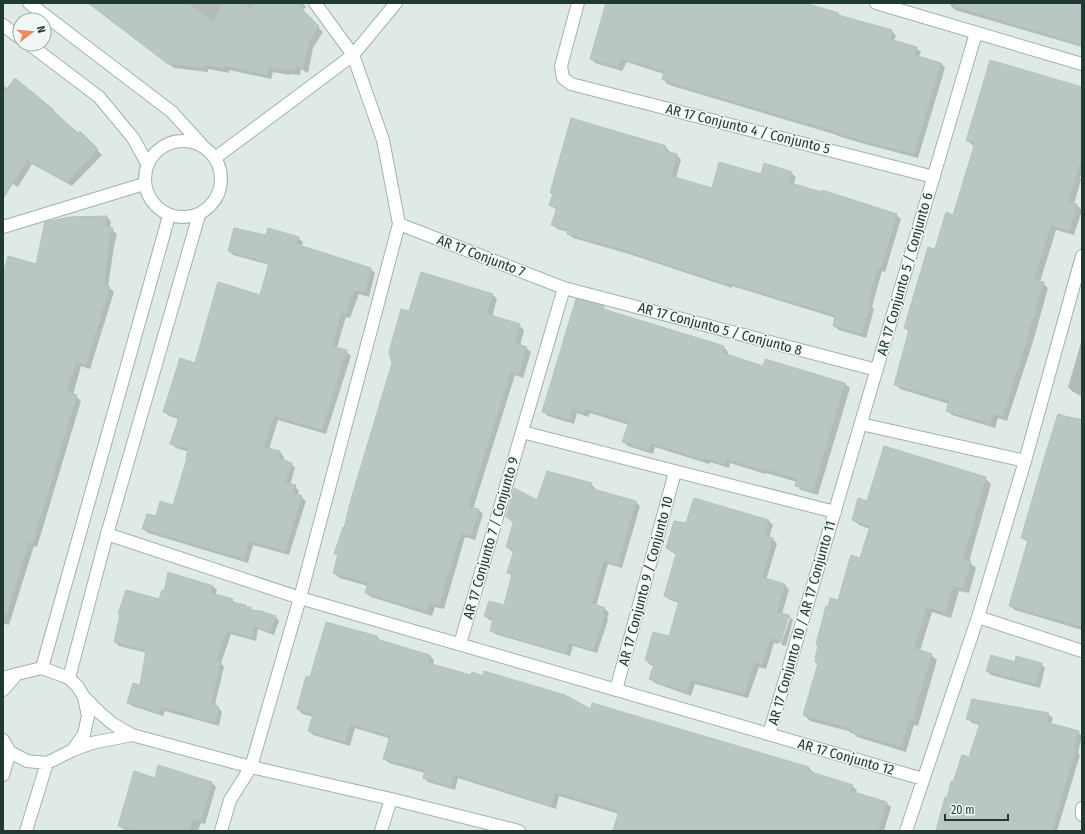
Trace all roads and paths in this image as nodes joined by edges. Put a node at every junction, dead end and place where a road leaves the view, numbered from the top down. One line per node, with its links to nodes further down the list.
1 (29, 3): 12 (street)
2 (315, 3): 10 (street)
3 (396, 3): 10 (street)
4 (578, 3): 15 (street, AR 17 Conjunto 4 / Conjunto 5)
5 (876, 3): 8 (street)
6 (3, 25): 7 (street)
7 (12, 32)
8 (976, 33): 11 (street); 15 (street, AR 17 Conjunto 5 / Conjunto 6)
9 (40, 52): 14 (street)
10 (353, 55): 13 (street); 19 (street)
11 (1082, 64)
12 (202, 145): 13 (street); 14 (street)
13 (215, 158): 17 (street)
14 (147, 163): 16 (street)
15 (934, 177): 23 (street, AR 17 Conjunto 5 / Conjunto 6)
16 (144, 184): 18 (street); 20 (street)
17 (199, 215): 18 (street); 29 (street)
18 (169, 216): 34 (street)
19 (398, 224): 22 (street, AR 17 Conjunto 7); 30 (street)
20 (3, 227)
21 (1082, 256): 26 (street)
22 (564, 288): 23 (street, AR 17 Conjunto 5 / Conjunto 8); 25 (street, AR 17 Conjunto 7 / Conjunto 9)
23 (877, 370): 24 (street, AR 17 Conjunto 5 / Conjunto 6)
24 (861, 424): 26 (street); 28 (street, AR 17 Conjunto 10 / AR 17 Conjunto 11)
25 (522, 432): 27 (street); 32 (street, AR 17 Conjunto 7 / Conjunto 9)
26 (1025, 461): 31 (street)
27 (675, 472): 28 (street); 39 (street, AR 17 Conjunto 9 / Conjunto 10)
28 (834, 512): 41 (street, AR 17 Conjunto 10 / AR 17 Conjunto 11)
29 (107, 534): 30 (street, AR 17 Conjunto 12); 37 (street)
30 (300, 598): 32 (street, AR 17 Conjunto 12); 47 (street)
31 (978, 617): 33 (street); 49 (street)
32 (460, 644): 39 (street, AR 17 Conjunto 12)
33 (1082, 651)
34 (42, 668): 35 (street); 37 (street)
35 (17, 674): 36 (street); 38 (street)
36 (3, 678)
37 (69, 678): 40 (street)
38 (3, 690)
39 (616, 690): 41 (street, AR 17 Conjunto 12)
40 (84, 697): 42 (street); 44 (street)
41 (769, 734): 49 (street, AR 17 Conjunto 12)
42 (132, 735): 44 (street); 47 (street)
43 (3, 740): 45 (street)
44 (73, 750): 46 (street)
45 (10, 752): 46 (street); 48 (street)
46 (47, 763): 53 (street)
47 (251, 767): 50 (street); 54 (street)
48 (3, 775)
49 (923, 779): 57 (street)
50 (391, 799): 55 (street); 56 (street)
51 (1082, 808): 52 (street)
52 (1082, 815)
53 (26, 831)
54 (221, 831)
55 (381, 831)
56 (519, 831)
57 (906, 831)

